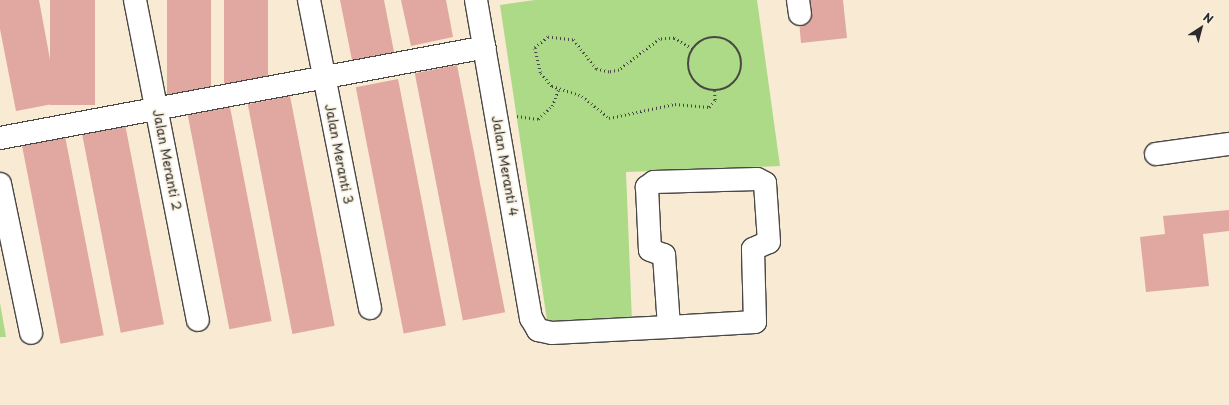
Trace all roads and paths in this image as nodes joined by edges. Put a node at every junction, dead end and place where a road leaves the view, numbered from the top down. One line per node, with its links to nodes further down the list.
1 (135, 0): 9 (street, Jalan Meranti 2)
2 (308, 0): 6 (street, Jalan Meranti 3)
3 (476, 0): 4 (street, Jalan Meranti 4)
4 (485, 48): 6 (street); 10 (street, Jalan Meranti 4)
5 (692, 49): 7 (path); 8 (path); 8 (path)
6 (324, 77): 9 (street); 15 (street, Jalan Meranti 3)
7 (559, 88): 8 (path); 10 (path)
8 (714, 91)
9 (156, 108): 11 (street); 16 (street, Jalan Meranti 2)
10 (496, 114): 17 (street, Jalan Meranti 4)
11 (0, 138)
12 (1229, 144): 13 (street)
13 (1156, 154)
14 (0, 184): 18 (street)
15 (370, 308)
16 (198, 320)
17 (669, 327): 17 (street)
18 (31, 333)

